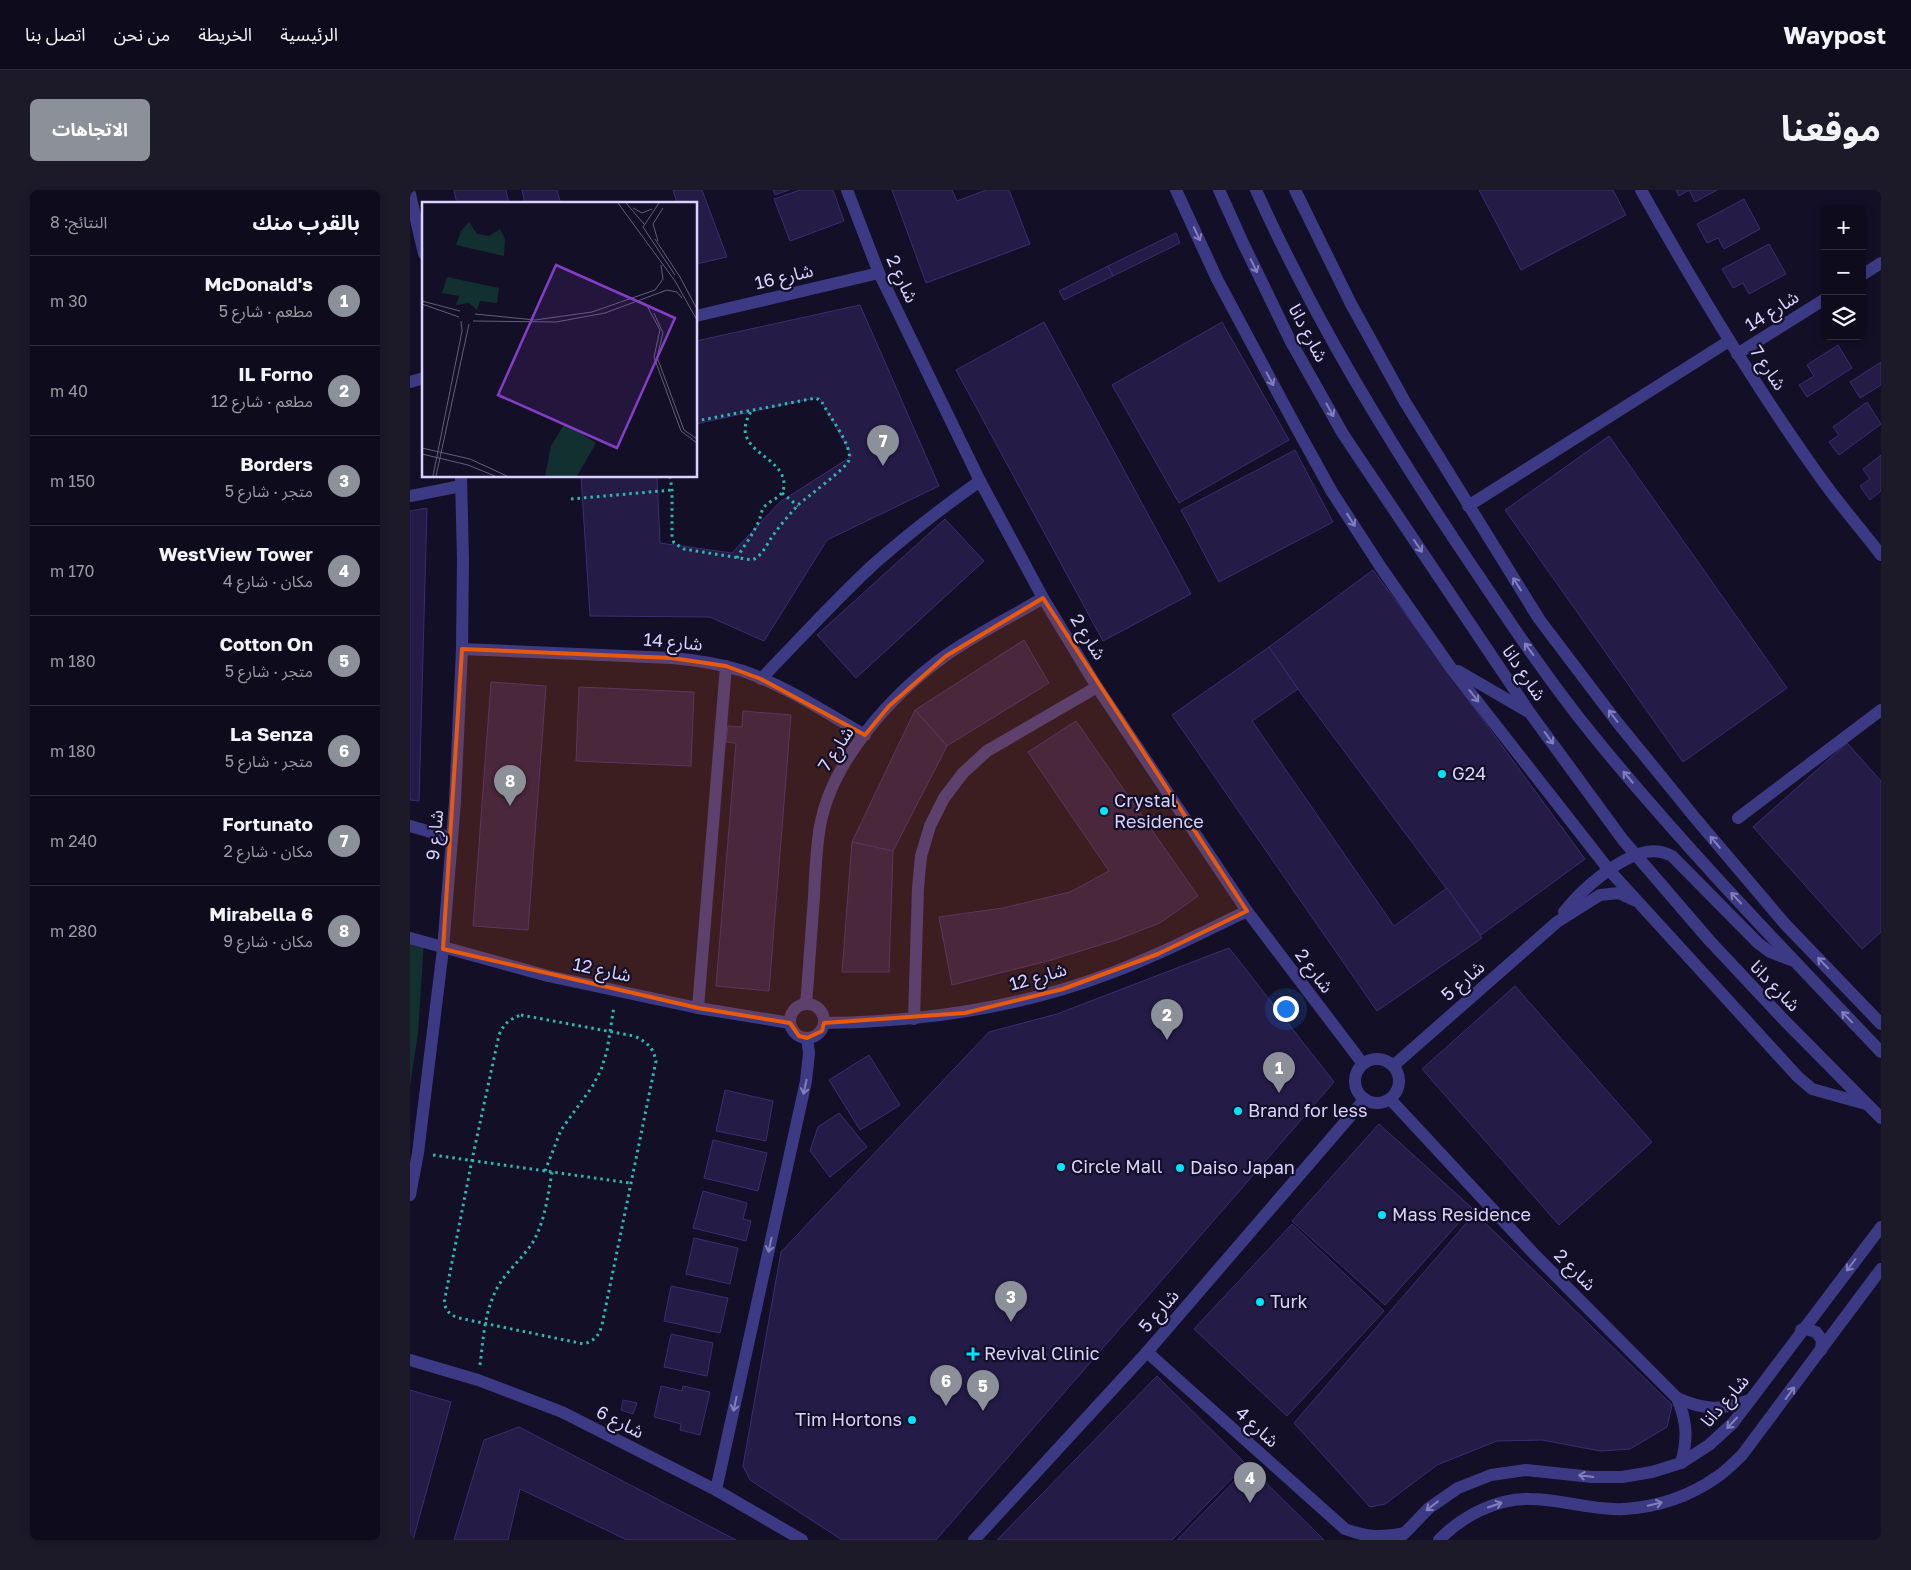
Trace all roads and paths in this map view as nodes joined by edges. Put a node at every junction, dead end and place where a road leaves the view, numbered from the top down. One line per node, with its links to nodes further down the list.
1 (847, 190): 11 (street, شارع 2)
2 (1176, 190): 32 (street, one-way to 32)
3 (1219, 190): 36 (street, شارع دانا, one-way to 36)
4 (1256, 190): 48 (street, شارع دانا, one-way to 4)
5 (1295, 190): 26 (street)
6 (1640, 190): 14 (street, شارع 7)
7 (410, 194): 8 (street)
8 (422, 245)
9 (1881, 263): 10 (street)
10 (1866, 272)
11 (879, 273): 13 (street, شارع 16); 20 (street, شارع 2)
12 (1821, 301): 15 (street, شارع 14)
13 (698, 316)
14 (1729, 341): 15 (street, شارع 7); 26 (street)
15 (1737, 354): 27 (street, شارع 7)
16 (752, 410): 17 (path); 22 (path); 25 (path)
17 (698, 421)
18 (670, 478): 21 (path)
19 (461, 481): 23 (street); 30 (street, شارع 9)
20 (980, 481): 29 (street, شارع 2); 33 (street)
21 (672, 490): 24 (path); 28 (path)
22 (782, 493): 25 (path); 28 (path)
23 (410, 496)
24 (571, 499)
25 (798, 506): 28 (path)
26 (1468, 506): 55 (street, one-way to 26)
27 (1881, 555)
28 (737, 558)
29 (1043, 598): 34 (street, شارع 2); 37 (street, شارع 7)
30 (462, 649): 31 (street, شارع 14); 40 (street, شارع 9)
31 (726, 666): 33 (street, شارع 14); 51 (street)
32 (1451, 668): 36 (street); 42 (street, one-way to 42)
33 (762, 679): 37 (street, شارع 14)
34 (1098, 686): 44 (street, شارع 2); 52 (street)
35 (1881, 710): 38 (street)
36 (1530, 713): 41 (street, شارع دانا, one-way to 41)
37 (865, 735): 50 (street, شارع 7)
38 (1738, 818)
39 (410, 826): 40 (street)
40 (452, 838): 47 (street, شارع 9)
41 (1636, 856): 42 (street, شارع 5); 48 (street, شارع 5); 63 (street, شارع دانا)
42 (1609, 870): 43 (street); 45 (street, شارع 5)
43 (1638, 902): 45 (street, شارع 5); 63 (street)
44 (1247, 911): 52 (street, شارع 12); 59 (street, شارع 2)
45 (1557, 922): 60 (street, شارع 5)
46 (410, 938): 47 (street, شارع 12)
47 (443, 949): 49 (street, شارع 12); 65 (street, شارع 9)
48 (1794, 961): 58 (street, شارع دانا, one-way to 48)
49 (617, 991): 51 (street, شارع 12); 56 (path)
50 (806, 1004): 53 (street); 54 (street)
51 (698, 1008): 53 (street, شارع 12)
52 (914, 1019): 54 (street, شارع 12)
53 (790, 1023): 57 (street)
54 (824, 1023): 57 (street)
55 (1881, 1024)
56 (611, 1031): 66 (path); 67 (path); 69 (path)
57 (807, 1038): 82 (street, one-way to 82)
58 (1881, 1052)
59 (1363, 1064): 60 (street); 61 (street)
60 (1393, 1066): 62 (street)
61 (1365, 1099): 62 (street); 76 (street, شارع 5)
62 (1390, 1099): 79 (street, شارع 2)
63 (1866, 1104): 64 (street, شارع دانا)
64 (1881, 1118)
65 (418, 1152): 66 (path); 70 (street, شارع 9)
66 (472, 1160): 67 (path); 73 (path)
67 (545, 1171): 68 (path)
68 (552, 1172): 69 (path); 73 (path)
69 (630, 1183): 73 (path)
70 (410, 1195)
71 (1881, 1227): 74 (street, شارع دانا, one-way to 74)
72 (1881, 1269): 75 (street)
73 (486, 1324): 78 (path)
74 (1801, 1330): 75 (street); 80 (street, شارع دانا)
75 (1821, 1350): 85 (street, one-way to 75)
76 (1146, 1352): 83 (street, شارع 4); 87 (street, شارع 5)
77 (410, 1360): 78 (street, شارع 6)
78 (478, 1380): 82 (street, شارع 6)
79 (1677, 1398): 80 (street, شارع 2); 81 (street, شارع 2)
80 (1751, 1399): 81 (street, شارع دانا, one-way to 81)
81 (1681, 1462): 84 (street, شارع دانا, one-way to 84)
82 (716, 1490): 86 (street, شارع 6)
83 (1348, 1534): 84 (street, شارع 4)
84 (1401, 1537)
85 (1442, 1539)
86 (802, 1540)
87 (974, 1540)

